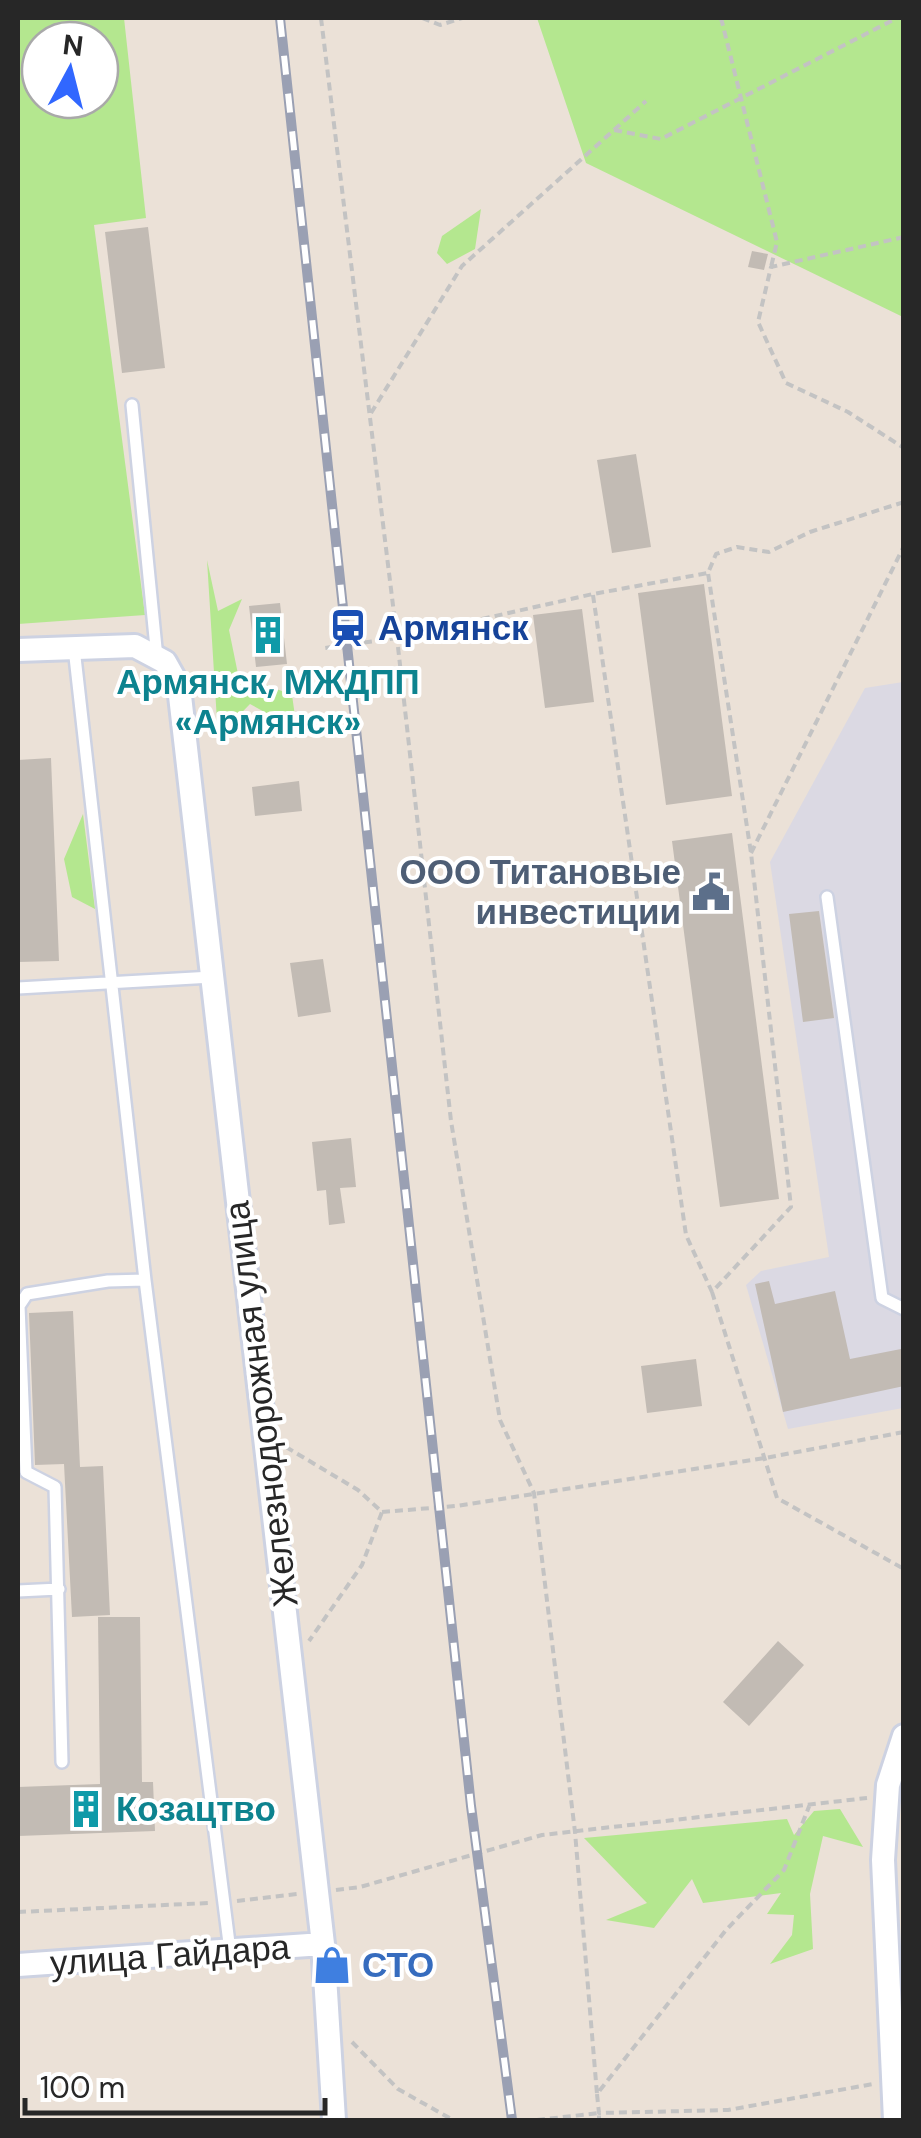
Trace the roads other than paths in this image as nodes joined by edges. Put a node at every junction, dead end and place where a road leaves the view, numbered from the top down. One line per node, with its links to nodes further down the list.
1 (132, 405): 4 (lane)
2 (74, 648): 3 (street); 4 (street); 7 (lane)
3 (18, 650)
4 (157, 658): 6 (street, Железнодорожная улица)
5 (827, 897): 10 (lane)
6 (212, 977): 7 (lane); 16 (street, Железнодорожная улица)
7 (114, 985): 8 (lane); 9 (lane)
8 (18, 988)
9 (146, 1280): 11 (lane); 17 (lane)
10 (904, 1309)
11 (19, 1350): 12 (lane)
12 (59, 1588): 13 (lane); 15 (lane)
13 (18, 1591)
14 (904, 1736): 20 (street)
15 (62, 1762)
16 (322, 1944): 17 (street, улица Гайдара); 19 (street, Железнодорожная улица)
17 (230, 1951): 18 (street, улица Гайдара)
18 (18, 1965)
19 (334, 2120)
20 (895, 2120)

